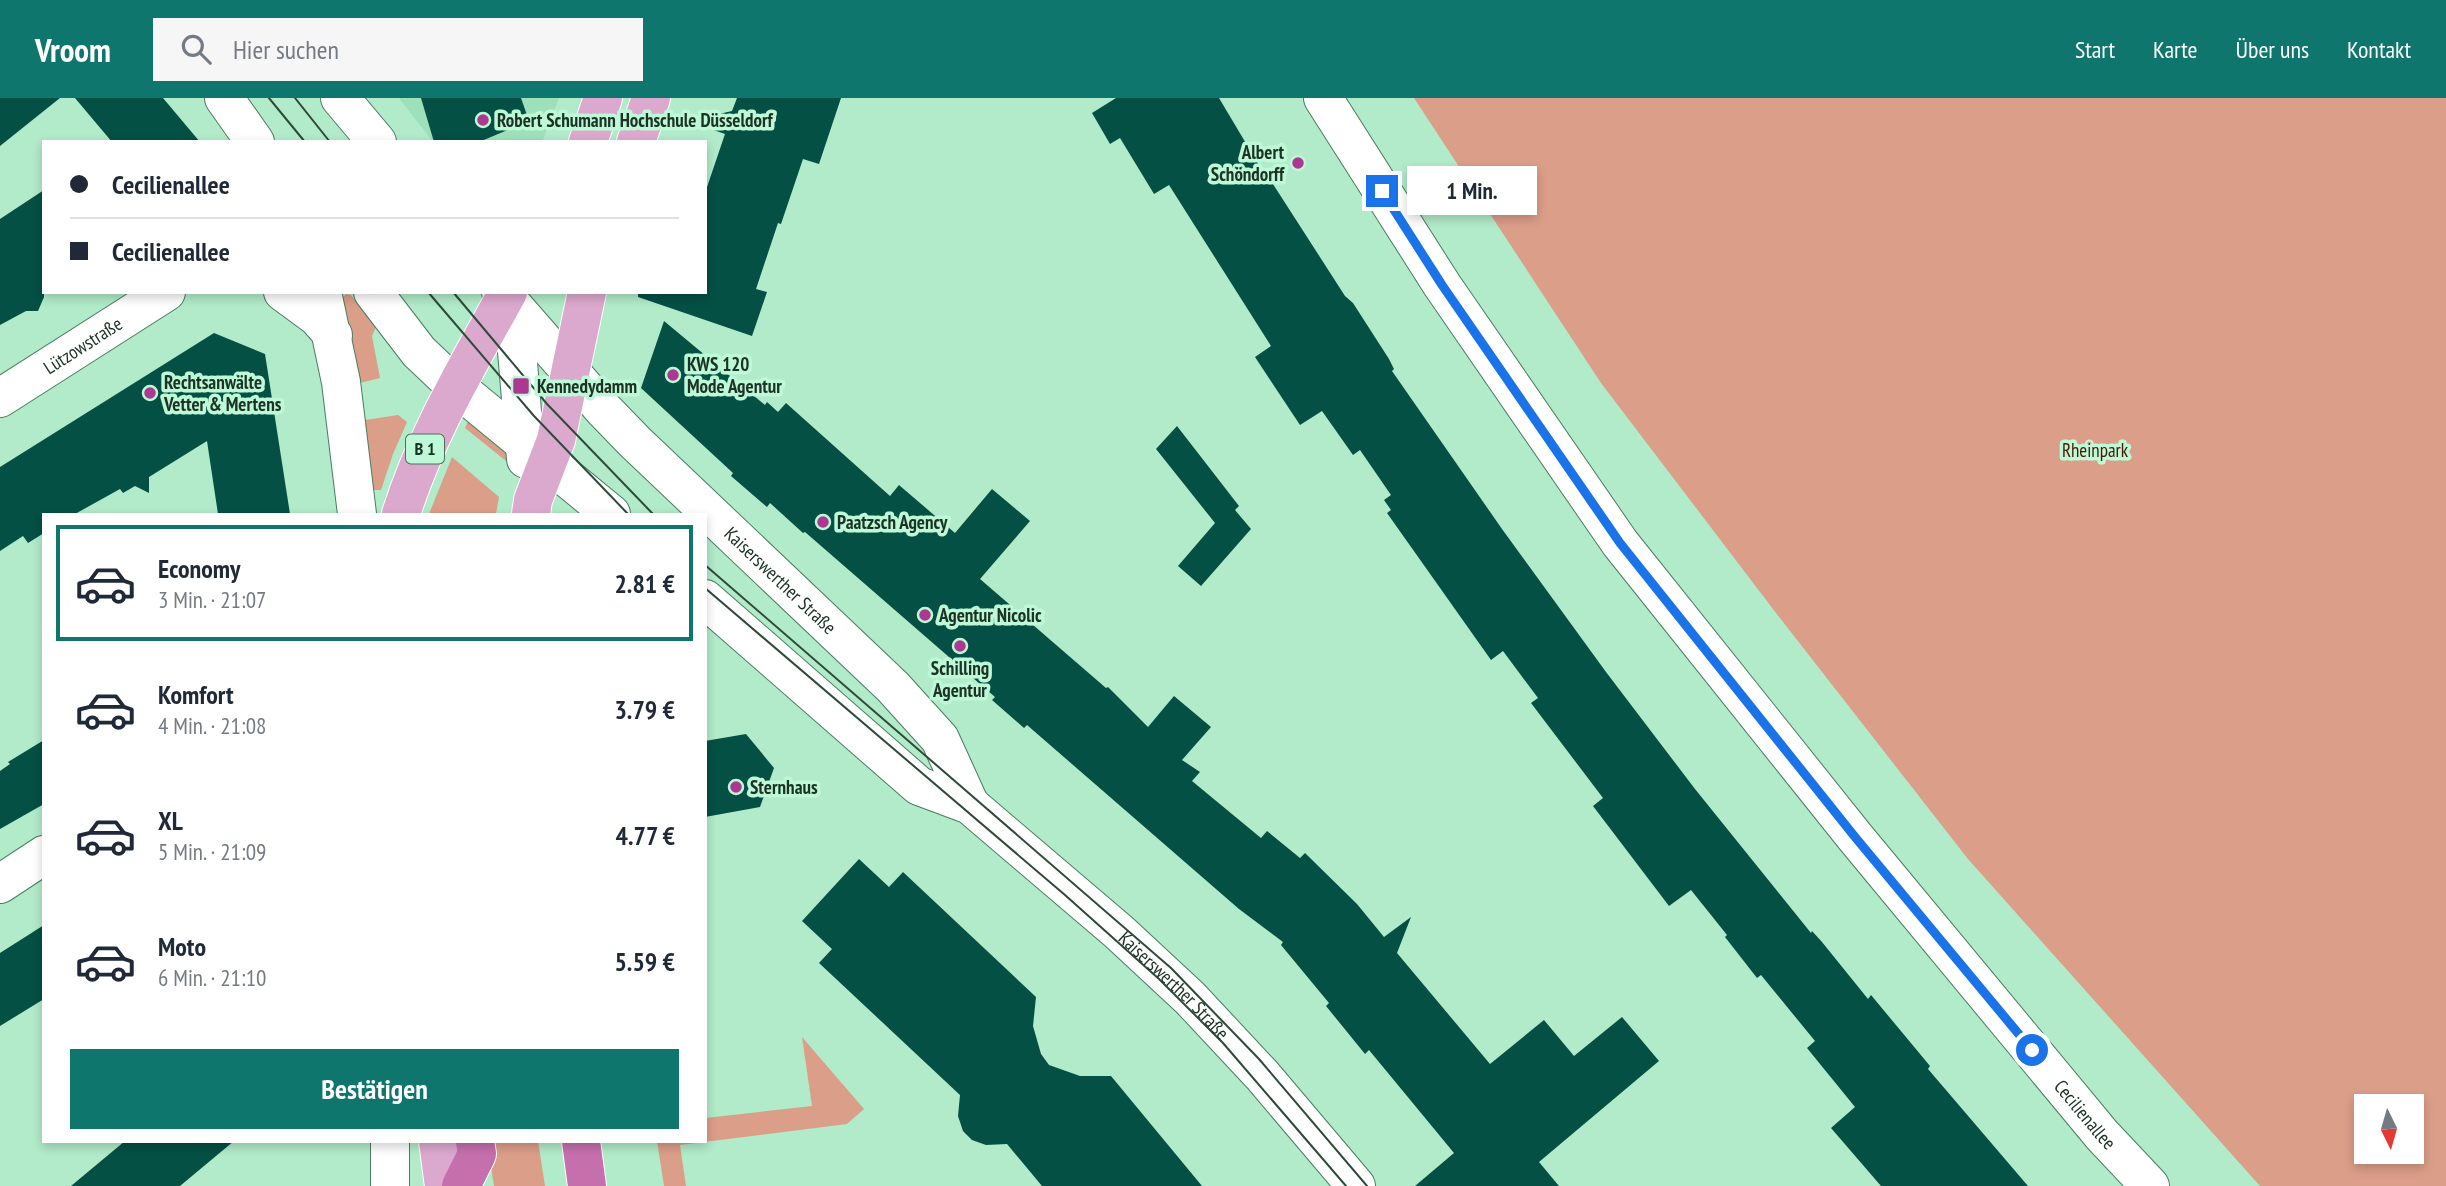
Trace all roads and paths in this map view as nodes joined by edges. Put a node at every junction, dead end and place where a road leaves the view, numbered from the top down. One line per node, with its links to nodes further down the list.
1 (224, 98): 6 (street)
2 (341, 98): 7 (street)
3 (603, 98): 8 (main road)
4 (651, 98): 9 (main road)
5 (1323, 98): 38 (street, Cecilienallee)
6 (255, 140)
7 (375, 140)
8 (589, 140)
9 (637, 140)
10 (163, 294): 19 (street, Lützowstraße)
11 (286, 294): 16 (street)
12 (322, 294): 16 (street)
13 (375, 294): 18 (street)
14 (505, 294): 17 (street, Kaiserswerther Straße); 18 (main road, B 1); 20 (street)
15 (587, 294): 17 (main road)
16 (332, 335): 22 (street)
17 (570, 370): 20 (main road); 26 (street, Kaiserswerther Straße)
18 (455, 386): 20 (street); 23 (main road, B 1)
19 (0, 398)
20 (536, 453): 21 (main road); 24 (street)
21 (532, 507)
22 (358, 513)
23 (401, 513)
24 (610, 513)
25 (707, 601): 26 (street, Kaiserswerther Straße)
26 (970, 805): 37 (street, Kaiserswerther Straße)
27 (42, 856): 28 (street)
28 (0, 884)
29 (390, 1143): 33 (street)
30 (438, 1143): 34 (main road)
31 (475, 1143): 35 (highway)
32 (580, 1143): 36 (highway)
33 (390, 1186)
34 (444, 1186)
35 (461, 1186)
36 (587, 1186)
37 (1356, 1186)
38 (2150, 1186)

